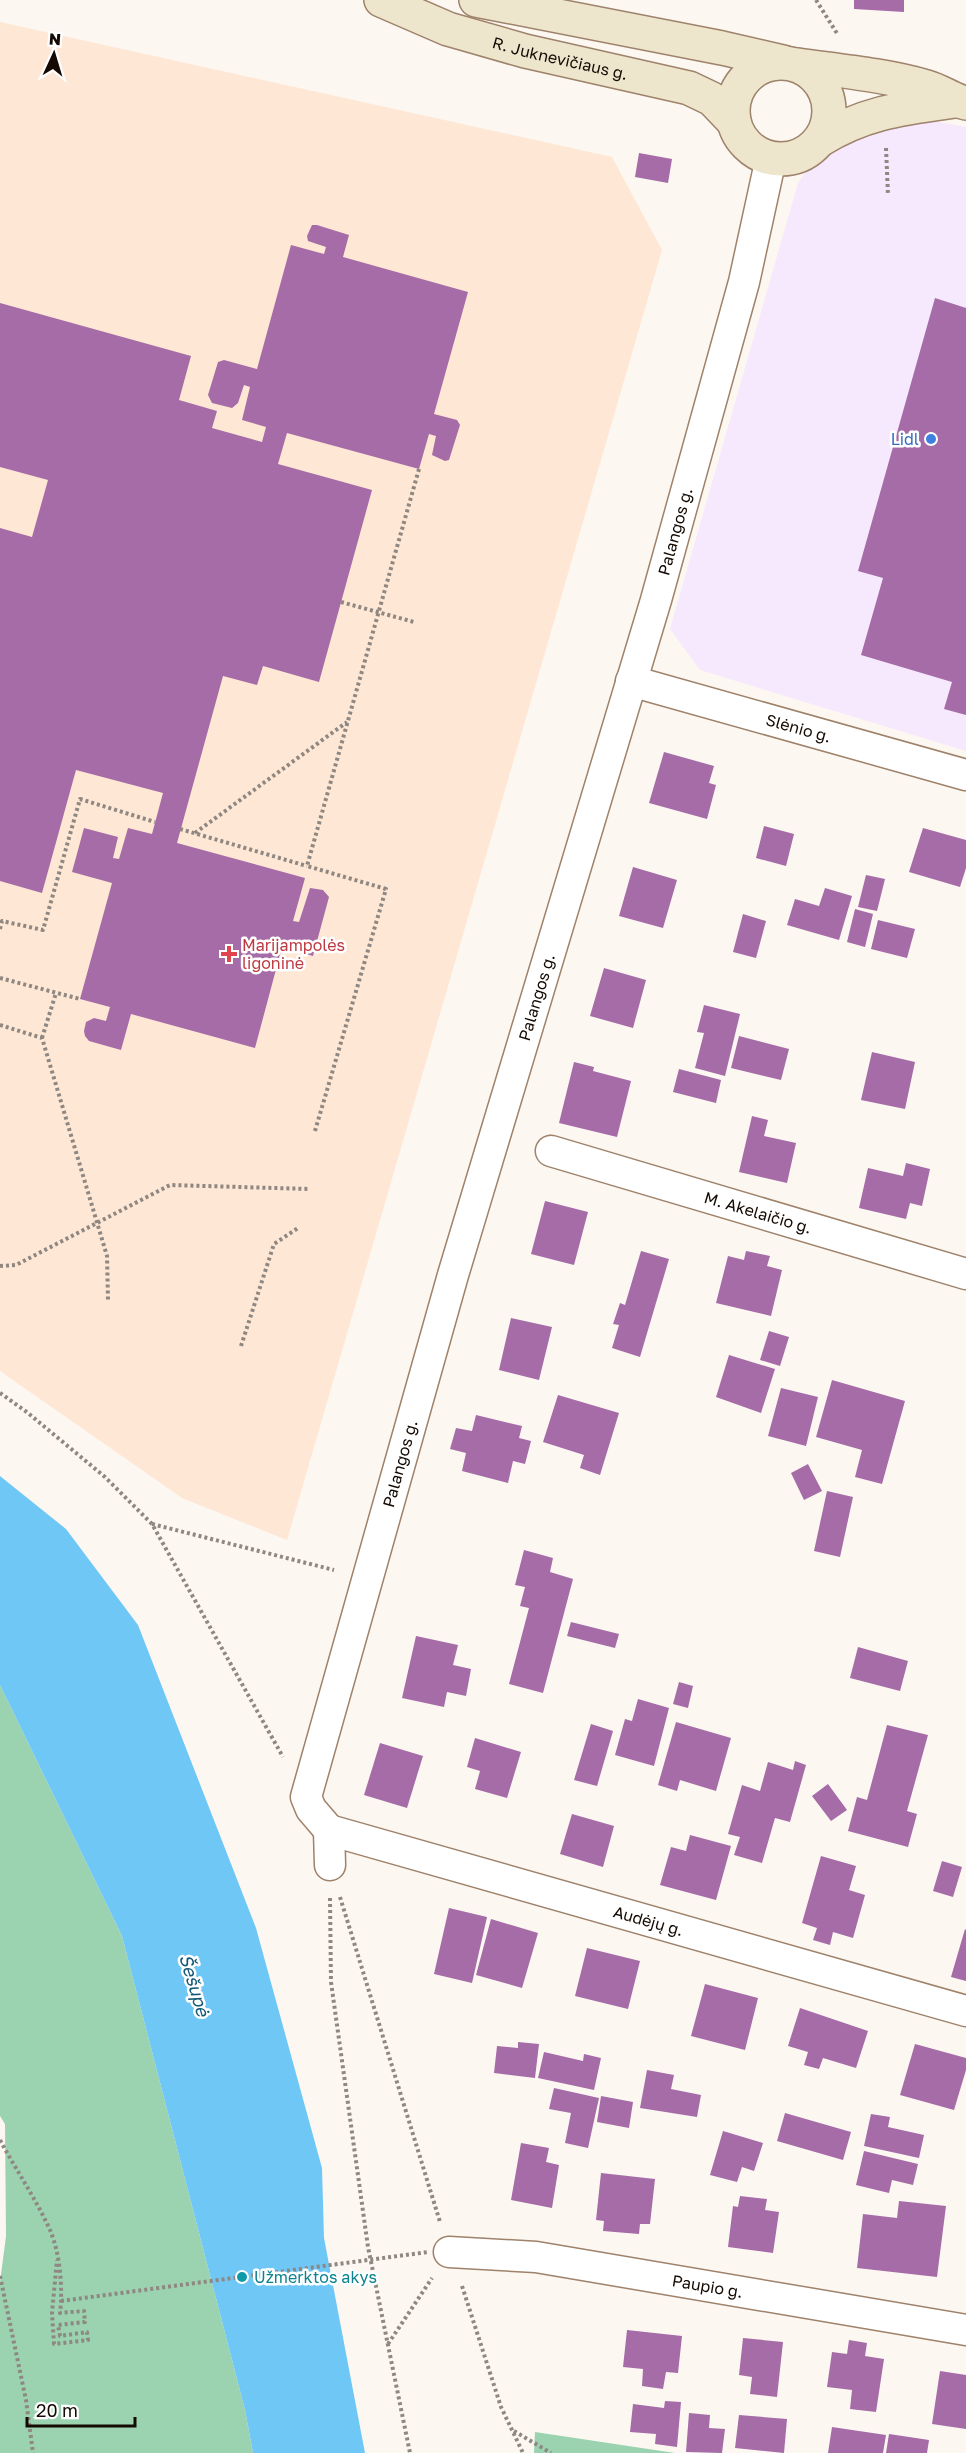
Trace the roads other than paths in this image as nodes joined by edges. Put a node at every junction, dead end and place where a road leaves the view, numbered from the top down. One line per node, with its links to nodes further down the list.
1 (381, 0): 5 (street, R. Juknevičiaus g.)
2 (476, 0): 3 (street)
3 (790, 64): 4 (street); 5 (street); 6 (street)
4 (961, 102): 6 (street)
5 (734, 122): 7 (street)
6 (820, 140): 7 (street)
7 (771, 158): 8 (street, Palangos g.)
8 (631, 681): 9 (street, Slėnio g.); 12 (street, Palangos g.)
9 (966, 775)
10 (551, 1151): 11 (street, M. Akelaičio g.)
11 (966, 1274)
12 (329, 1830): 13 (street); 14 (street, Audėjų g.)
13 (330, 1864)
14 (966, 2011)
15 (438, 2258): 16 (street, Paupio g.)
16 (966, 2330)

